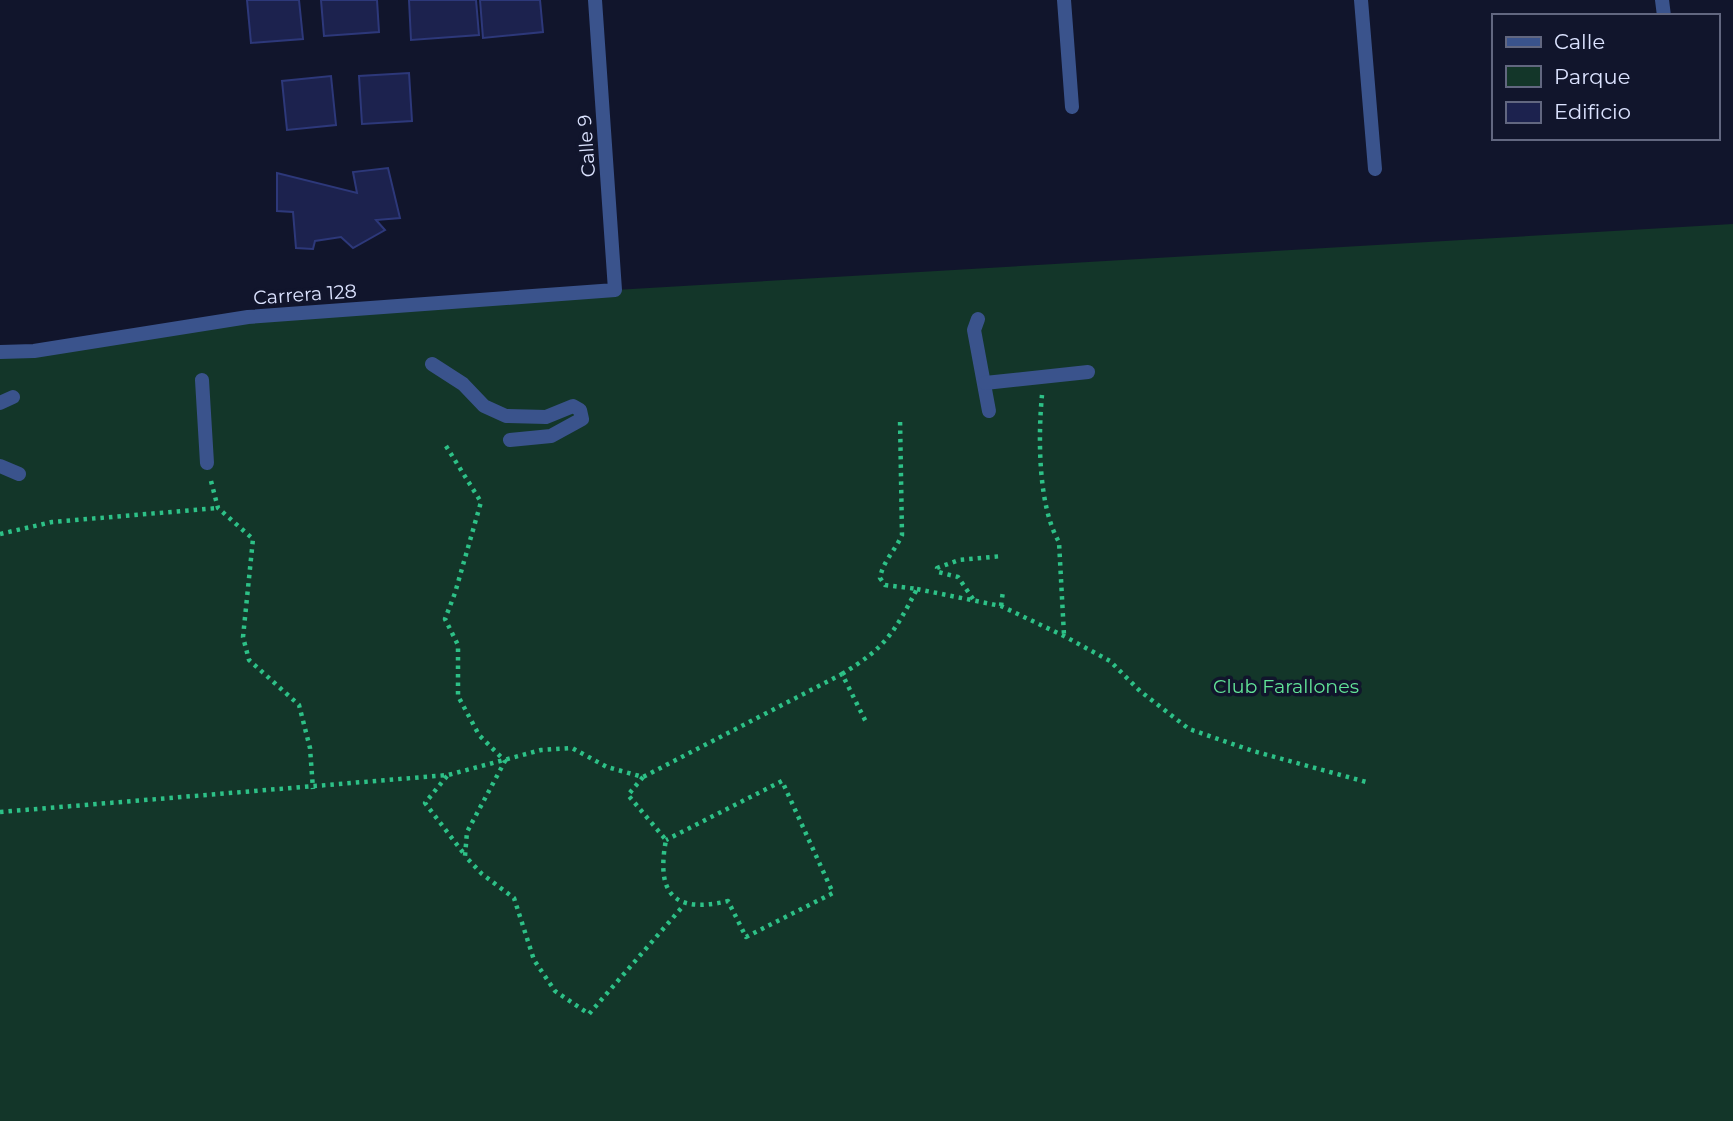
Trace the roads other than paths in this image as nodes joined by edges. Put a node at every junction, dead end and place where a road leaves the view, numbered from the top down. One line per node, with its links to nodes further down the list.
1 (595, 0): 6 (street, Calle 9)
2 (1064, 0): 4 (street)
3 (1361, 0): 5 (street)
4 (1072, 107)
5 (1375, 169)
6 (615, 290): 8 (street, Carrera 128)
7 (978, 319): 12 (street)
8 (0, 352)
9 (432, 364): 14 (street)
10 (1088, 372): 12 (street)
11 (202, 380): 15 (street)
12 (985, 383): 13 (street)
13 (989, 411)
14 (510, 440)
15 (207, 463)
16 (0, 466): 17 (street)
17 (19, 474)

